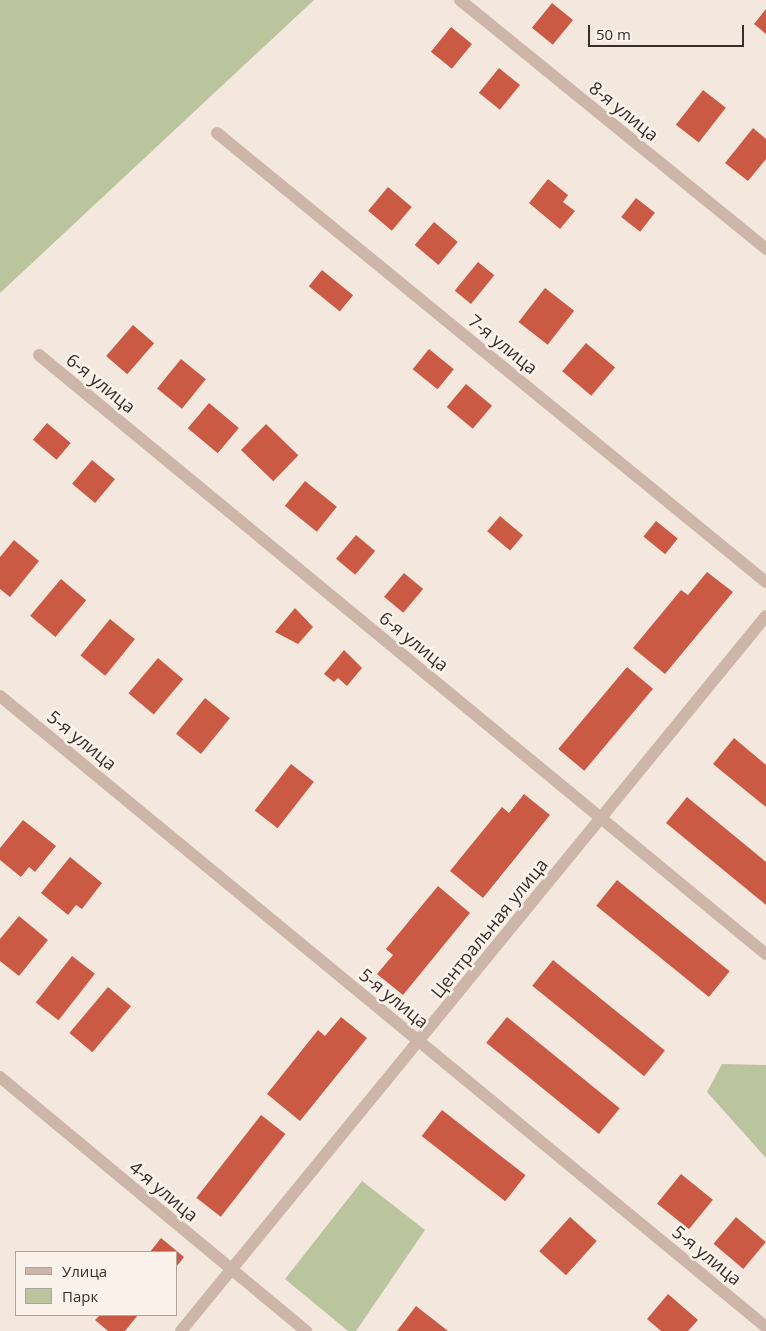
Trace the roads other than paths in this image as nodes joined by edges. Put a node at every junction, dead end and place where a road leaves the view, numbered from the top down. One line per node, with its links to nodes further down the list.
1 (460, 0): 3 (street, 8-я улица)
2 (217, 133): 5 (street, 7-я улица)
3 (766, 248)
4 (39, 355): 8 (street, 6-я улица)
5 (766, 582)
6 (766, 616): 8 (street, Центральная улица)
7 (0, 696): 10 (street, 5-я улица)
8 (601, 817): 9 (street, 6-я улица); 10 (street, Центральная улица)
9 (766, 954)
10 (420, 1042): 12 (street, Центральная улица); 13 (street, 5-я улица)
11 (0, 1077): 12 (street, 4-я улица)
12 (230, 1269): 14 (street, Центральная улица); 15 (street, 4-я улица)
13 (766, 1327)
14 (180, 1331)
15 (306, 1331)

